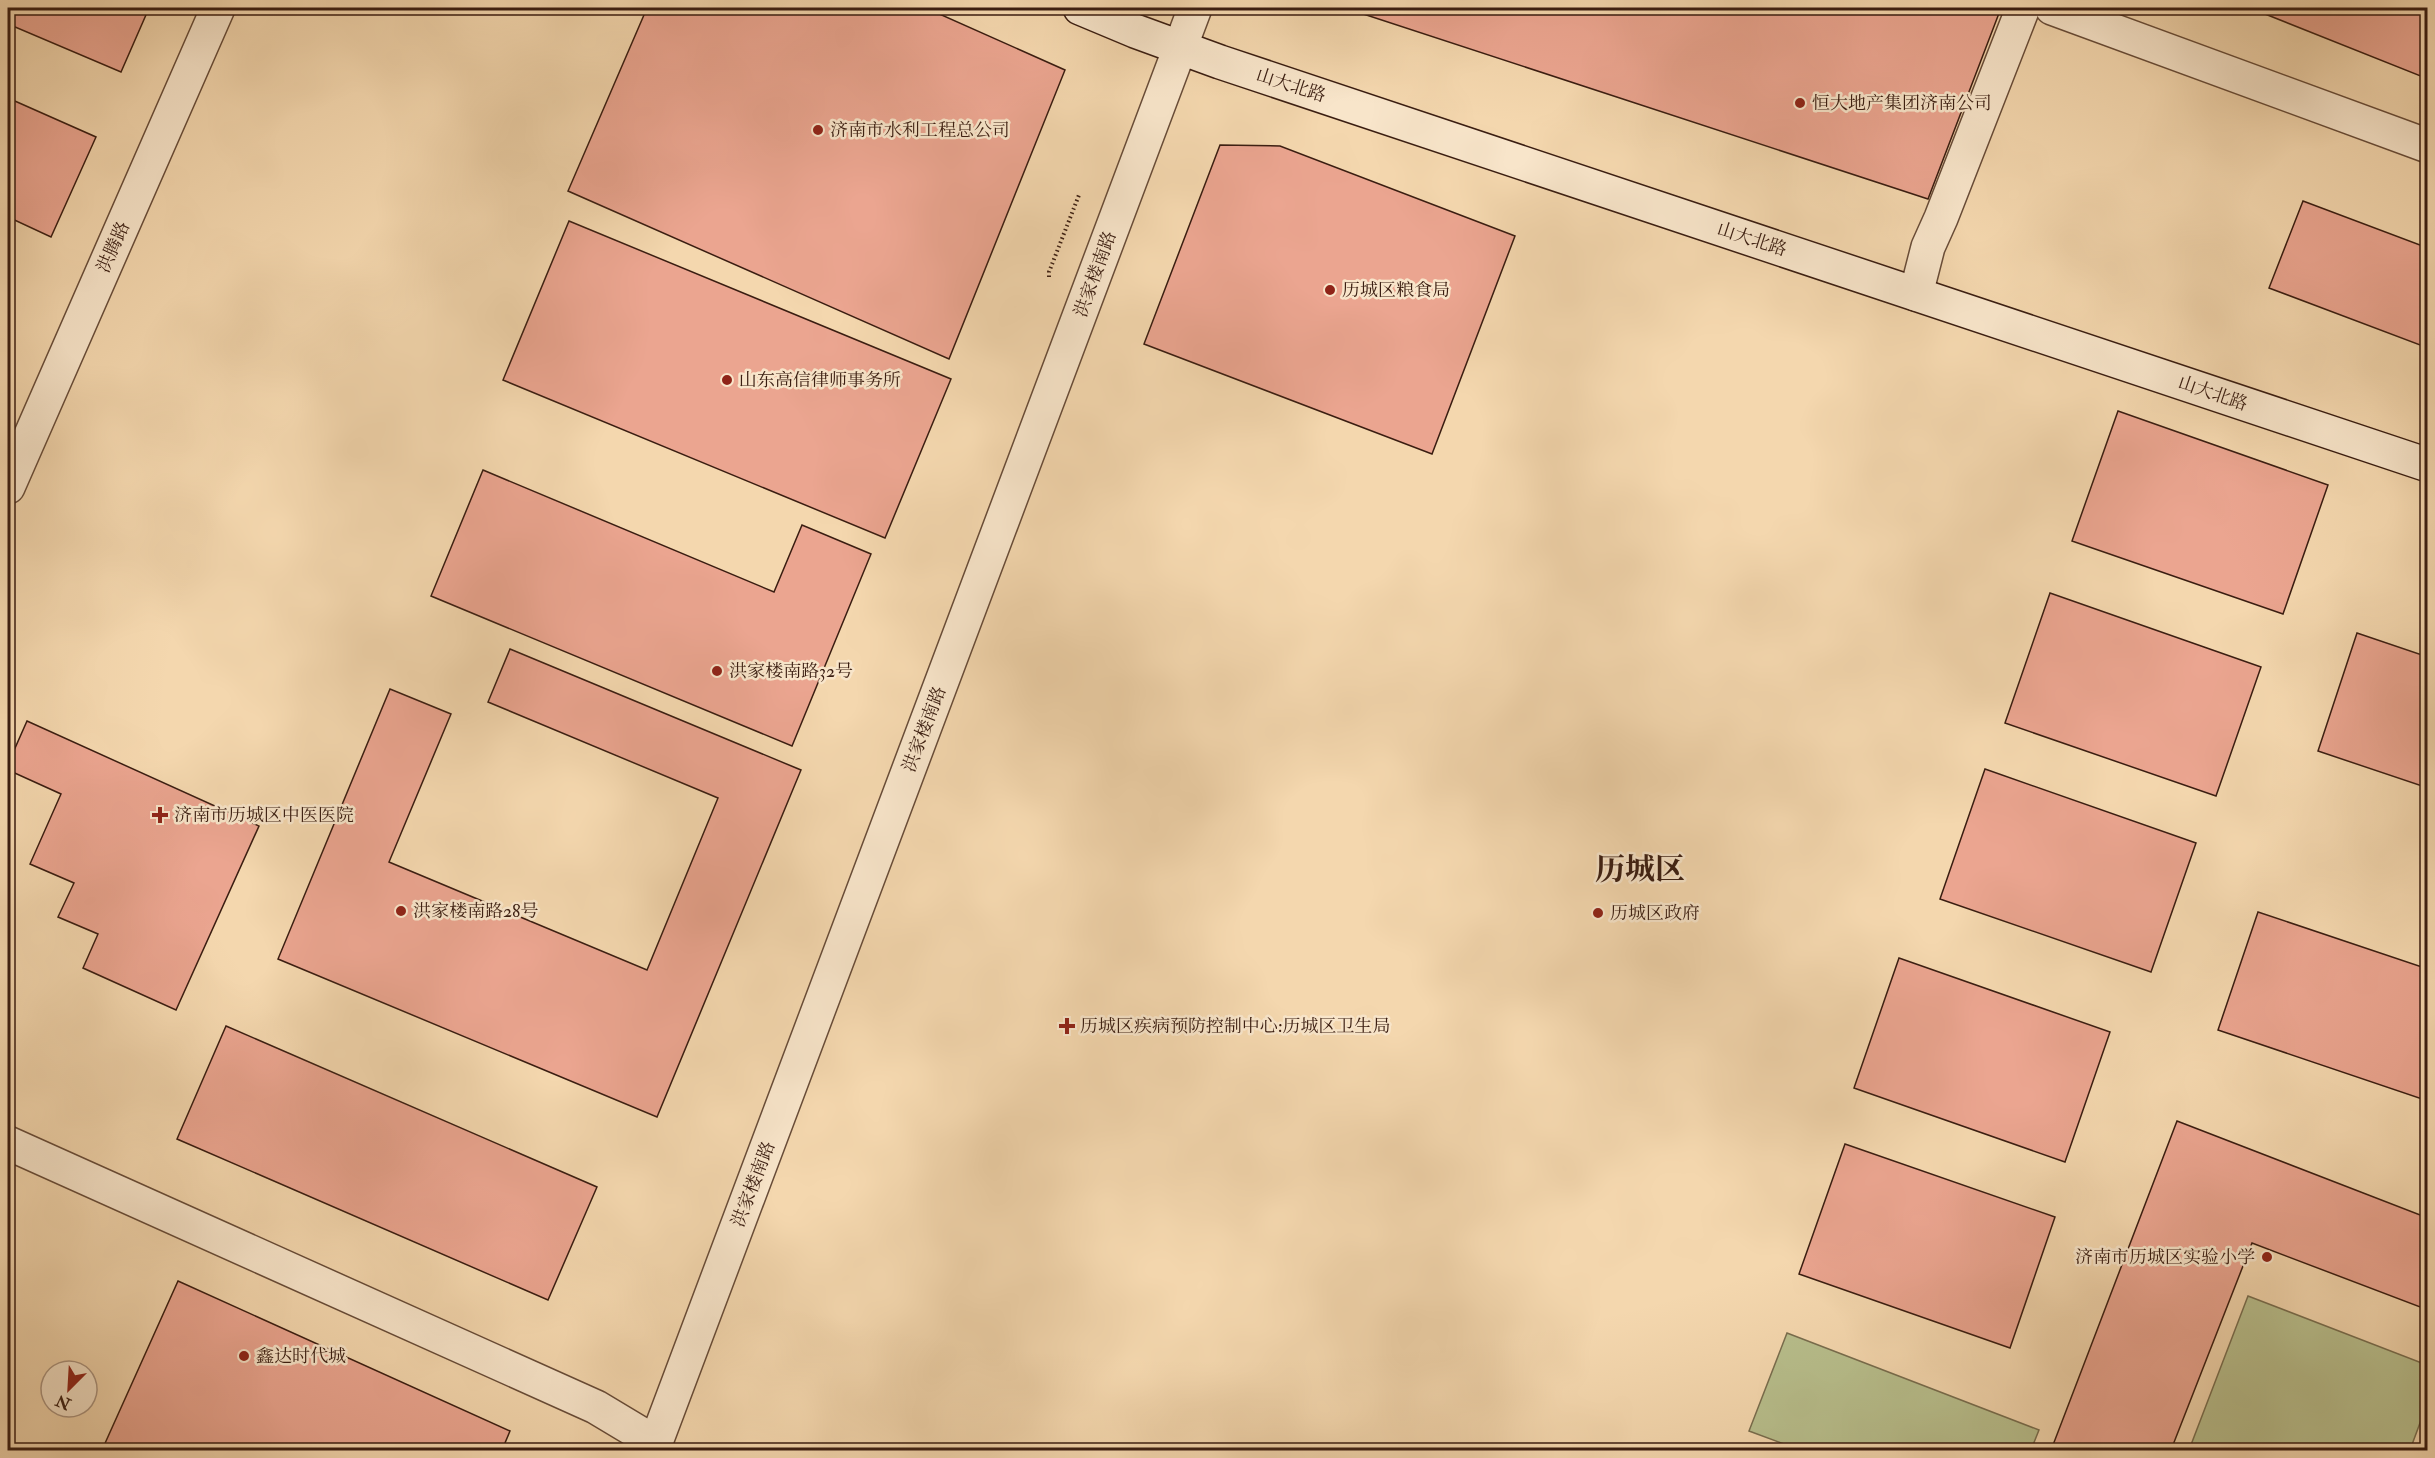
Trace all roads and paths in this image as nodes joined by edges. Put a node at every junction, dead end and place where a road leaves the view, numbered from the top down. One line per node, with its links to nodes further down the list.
1 (218, 8): 11 (street, 洪腾路)
2 (1080, 8): 6 (street, 山大北路)
3 (1133, 8): 6 (street, 山大北路)
4 (2023, 8): 8 (street)
5 (2052, 8): 7 (street)
6 (1188, 28): 8 (street, 山大北路); 13 (street, 洪家楼南路)
7 (2427, 146)
8 (1918, 284): 9 (street, 山大北路); 10 (street, 山大北路)
9 (2427, 442)
10 (2427, 465)
11 (8, 488)
12 (8, 1143): 13 (street)
13 (654, 1447)

